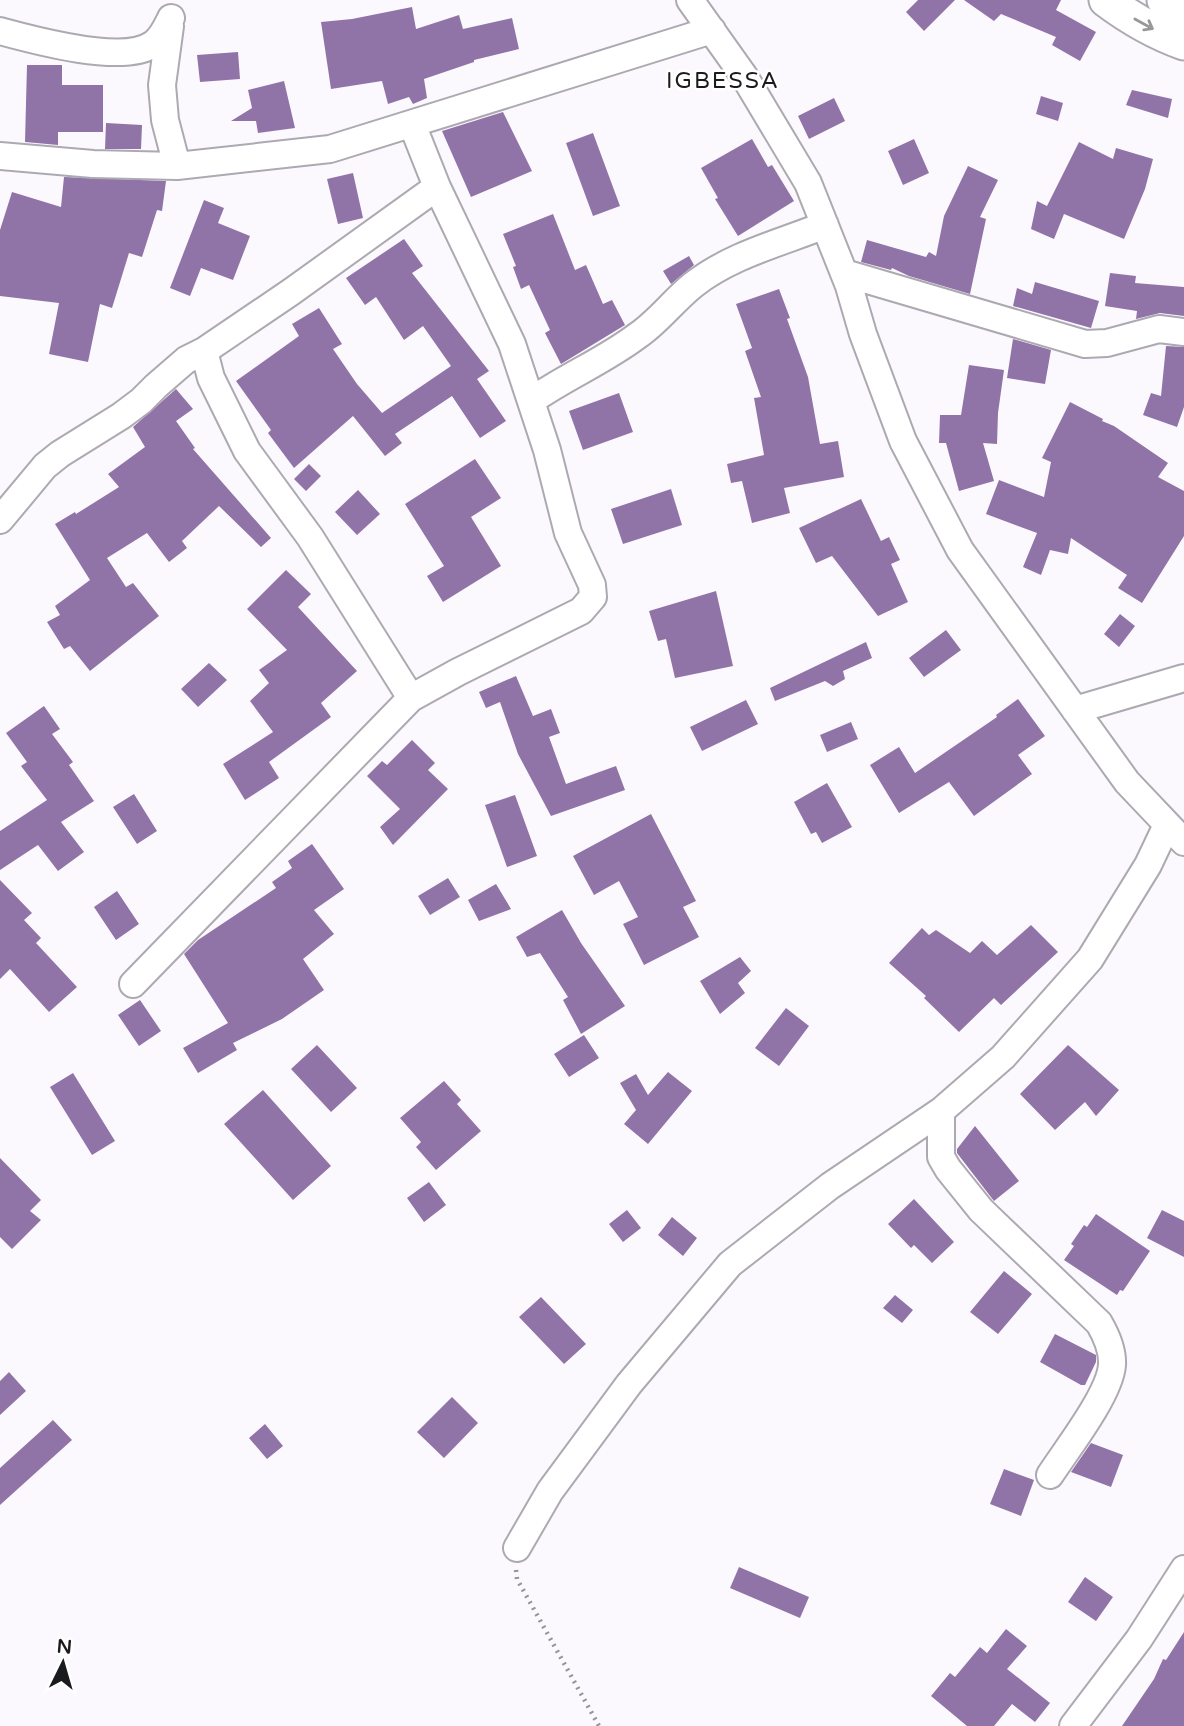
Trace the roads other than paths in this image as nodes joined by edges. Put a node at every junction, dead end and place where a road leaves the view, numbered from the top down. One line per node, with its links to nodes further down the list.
1 (690, 0): 6 (street)
2 (1106, 0): 8 (street, one-way to 8)
3 (1164, 0): 5 (street)
4 (173, 9): 7 (street); 11 (street)
5 (1184, 10)
6 (712, 30): 9 (street); 13 (street)
7 (0, 31)
8 (1184, 43)
9 (412, 124): 11 (street); 12 (street)
10 (0, 156): 11 (street)
11 (177, 166)
12 (437, 187): 16 (street); 17 (street)
13 (825, 225): 14 (street); 17 (street)
14 (844, 274): 15 (street); 21 (street)
15 (1184, 331)
16 (204, 351): 18 (street); 20 (street)
17 (531, 401): 20 (street)
18 (0, 520)
19 (1184, 678): 21 (street)
20 (411, 698): 23 (street)
21 (1075, 710): 22 (street)
22 (1175, 834): 24 (street)
23 (133, 984)
24 (941, 1111): 25 (street); 26 (street)
25 (1050, 1475)
26 (517, 1548)
27 (1184, 1569): 28 (street)
28 (1073, 1726)

